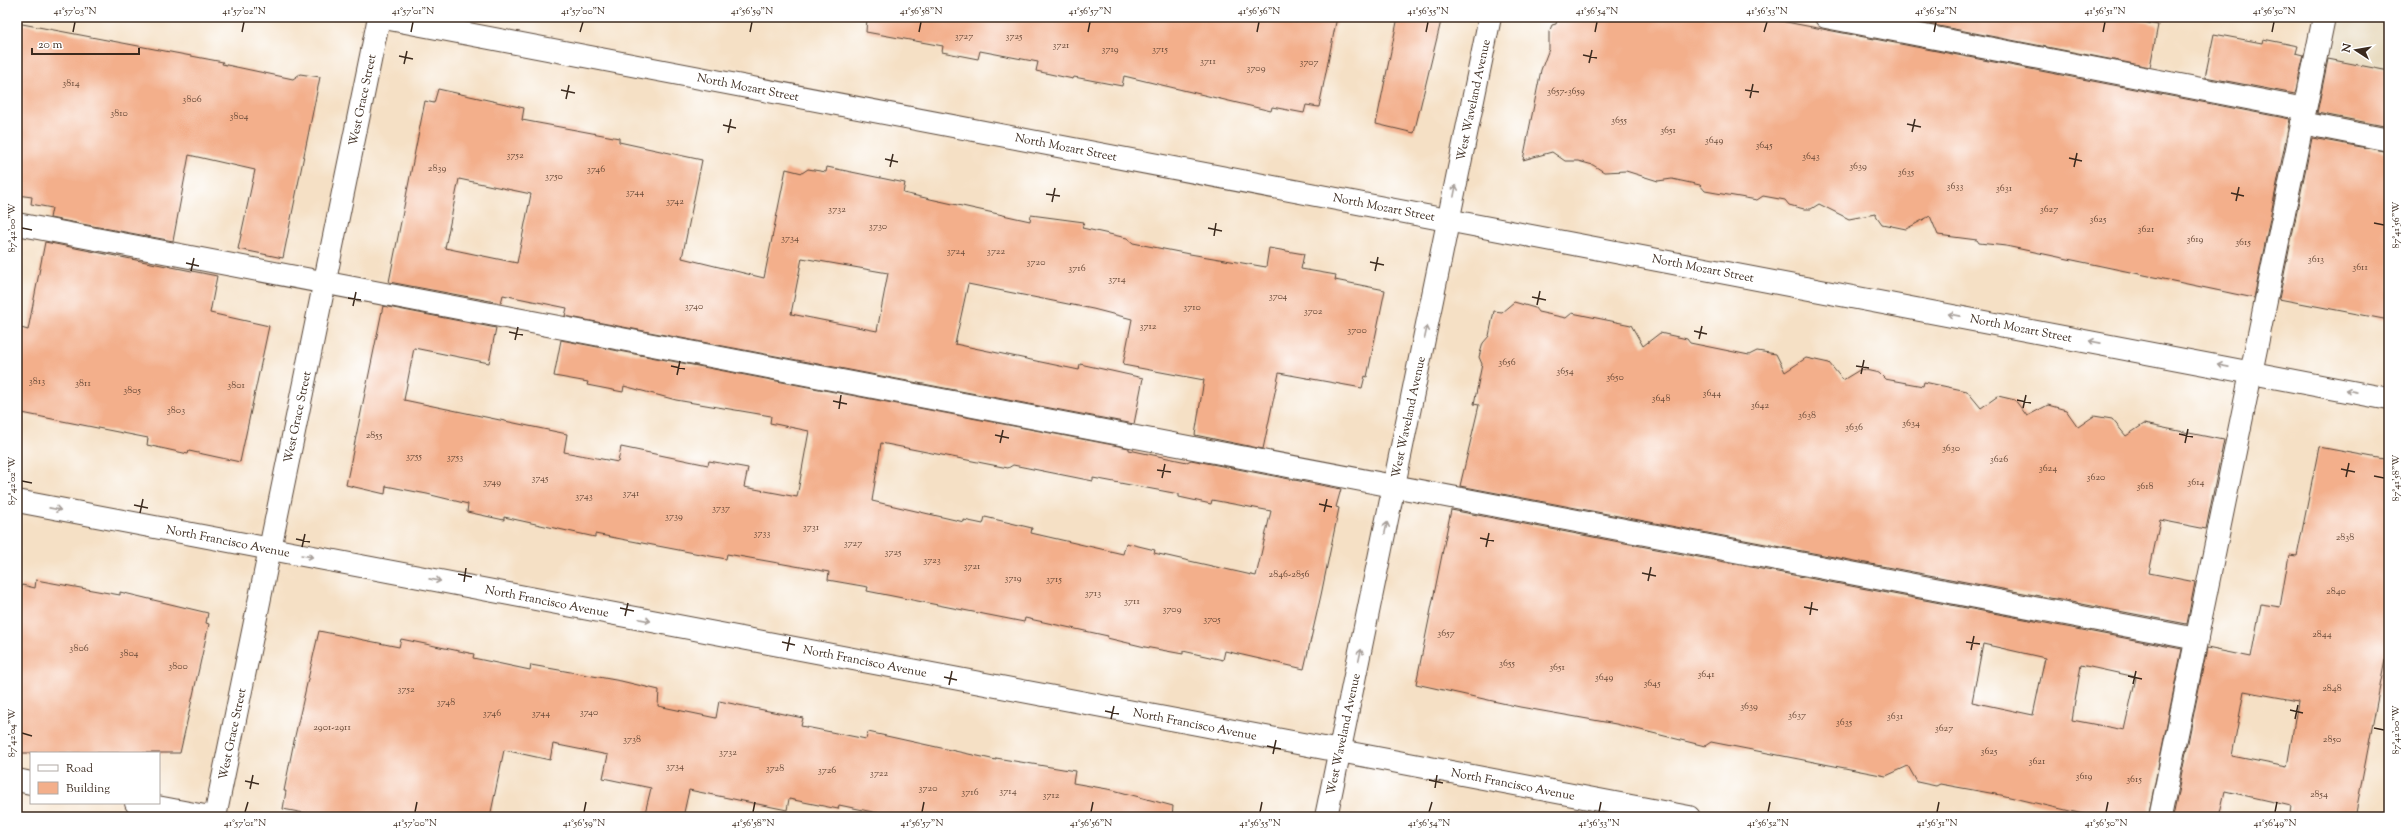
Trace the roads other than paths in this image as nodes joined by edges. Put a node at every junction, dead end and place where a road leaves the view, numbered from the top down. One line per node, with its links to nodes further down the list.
1 (379, 17): 7 (street, North Mozart Street); 9 (street, West Grace Street)
2 (1490, 17): 7 (street, West Waveland Avenue, one-way to 2)
3 (1826, 17): 5 (street)
4 (2324, 17): 5 (street)
5 (2304, 116): 6 (street); 10 (street)
6 (2389, 140)
7 (1449, 220): 10 (street, North Mozart Street, one-way to 7); 12 (street, West Waveland Avenue, one-way to 7)
8 (17, 224): 9 (street)
9 (324, 283): 12 (street); 14 (street, West Grace Street)
10 (2251, 372): 11 (street, North Mozart Street, one-way to 10); 15 (street)
11 (2389, 399)
12 (1394, 486): 15 (street); 16 (street, West Waveland Avenue, one-way to 12)
13 (17, 501): 14 (street, North Francisco Avenue, one-way to 14)
14 (270, 549): 16 (street, North Francisco Avenue, one-way to 16); 21 (street, West Grace Street)
15 (2196, 639): 24 (street)
16 (1340, 751): 22 (street, West Waveland Avenue); 23 (street, North Francisco Avenue)
17 (17, 780): 18 (street)
18 (30, 783)
19 (141, 804): 20 (street)
20 (210, 817)
21 (215, 817)
22 (1326, 817)
23 (1689, 817)
24 (2160, 817)

